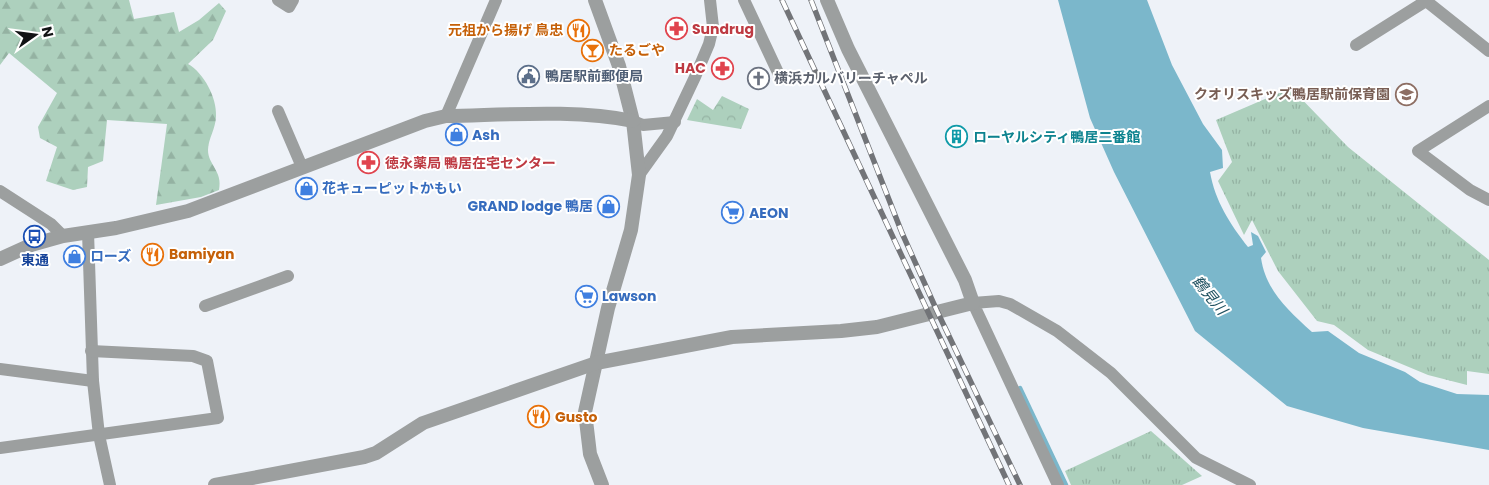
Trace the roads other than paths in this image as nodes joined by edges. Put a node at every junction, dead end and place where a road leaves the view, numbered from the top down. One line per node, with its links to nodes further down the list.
1 (278, 0): 2 (street)
2 (293, 0)
3 (496, 0): 14 (street)
4 (595, 0): 15 (street)
5 (710, 0): 16 (street)
6 (744, 0): 11 (street)
7 (827, 0): 25 (street)
8 (1425, 0): 9 (street); 10 (street)
9 (1356, 46)
10 (1489, 51)
11 (781, 79)
12 (1489, 106): 20 (street)
13 (278, 111): 17 (street)
14 (446, 116): 15 (street); 17 (street)
15 (633, 121): 16 (street); 18 (street)
16 (675, 122): 18 (street)
17 (302, 168): 21 (street)
18 (639, 175): 28 (street)
19 (0, 191): 22 (street)
20 (1489, 200)
21 (88, 232): 22 (street); 27 (street)
22 (63, 236): 23 (street)
23 (1, 258)
24 (288, 276): 26 (street)
25 (973, 303): 28 (street); 37 (street); 38 (street)
26 (205, 306)
27 (91, 351): 30 (street); 31 (street)
28 (596, 363): 33 (street); 36 (street)
29 (0, 369): 30 (street)
30 (93, 381): 31 (street)
31 (99, 435): 32 (street); 34 (street)
32 (0, 448)
33 (232, 483): 35 (street)
34 (110, 485)
35 (215, 485)
36 (602, 485)
37 (1058, 485)
38 (1250, 485)

